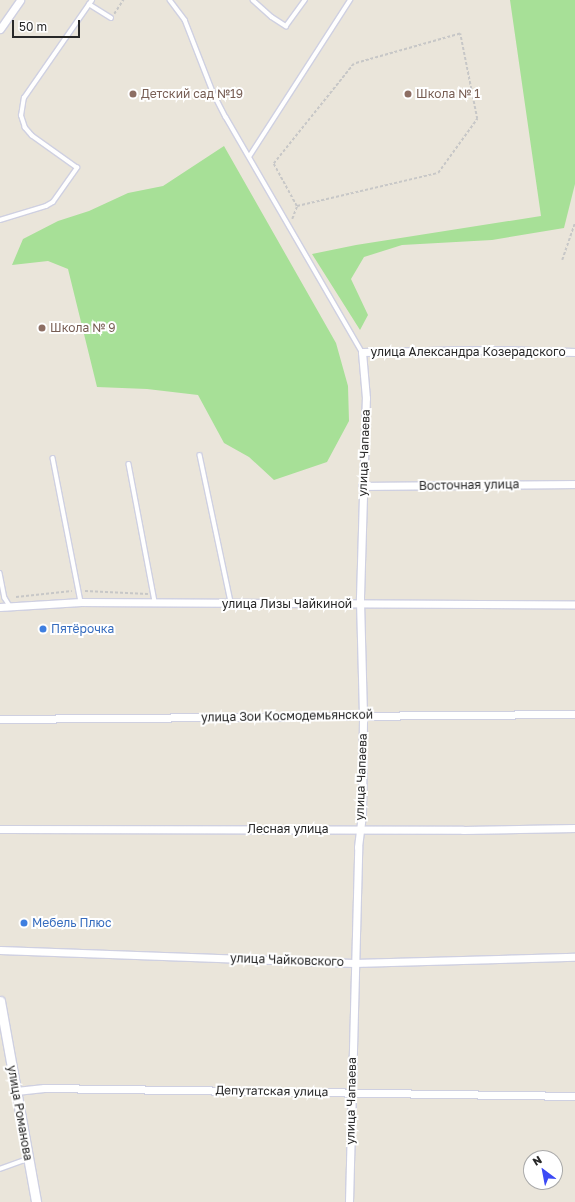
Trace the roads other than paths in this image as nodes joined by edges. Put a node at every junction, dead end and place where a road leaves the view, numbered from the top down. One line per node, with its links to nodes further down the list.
1 (20, 0): 9 (street)
2 (92, 0): 7 (lane)
3 (170, 0): 10 (lane)
4 (253, 0): 5 (lane)
5 (305, 0)
6 (350, 0): 10 (lane)
7 (89, 4): 8 (lane); 11 (lane)
8 (111, 18)
9 (0, 29)
10 (249, 157): 12 (lane)
11 (0, 220)
12 (362, 352): 13 (street, улица Александра Козерадского); 18 (street, улица Чапаева)
13 (575, 352)
14 (200, 455): 22 (lane)
15 (53, 458): 20 (lane)
16 (129, 464): 21 (lane)
17 (575, 484): 18 (street, Восточная улица)
18 (362, 486): 23 (street, улица Чапаева)
19 (0, 573): 25 (lane)
20 (81, 602): 21 (street, улица Лизы Чайкиной); 25 (street, улица Лизы Чайкиной)
21 (155, 602): 22 (street, улица Лизы Чайкиной)
22 (231, 603): 23 (street, улица Лизы Чайкиной)
23 (360, 604): 24 (street, улица Лизы Чайкиной); 28 (street, улица Чапаева)
24 (575, 605)
25 (10, 606): 26 (street, улица Лизы Чайкиной)
26 (0, 607)
27 (575, 714): 28 (street, улица Зои Космодемьянской)
28 (363, 715): 29 (street, улица Зои Космодемьянской); 32 (street, улица Чапаева)
29 (0, 719)
30 (575, 828): 32 (street, Лесная улица)
31 (0, 829): 32 (street, Лесная улица)
32 (359, 829): 35 (street, улица Чапаева)
33 (0, 950): 35 (street, улица Чайковского)
34 (575, 957): 35 (street, улица Чайковского)
35 (354, 963): 38 (street, улица Чапаева)
36 (0, 1000): 37 (street, улица Романова)
37 (16, 1091): 38 (street, Депутатская улица); 40 (street, улица Романова)
38 (351, 1092): 39 (street, Депутатская улица); 43 (street, улица Чапаева)
39 (575, 1096)
40 (28, 1159): 41 (lane); 42 (street, улица Романова)
41 (0, 1169)
42 (36, 1202)
43 (350, 1202)

